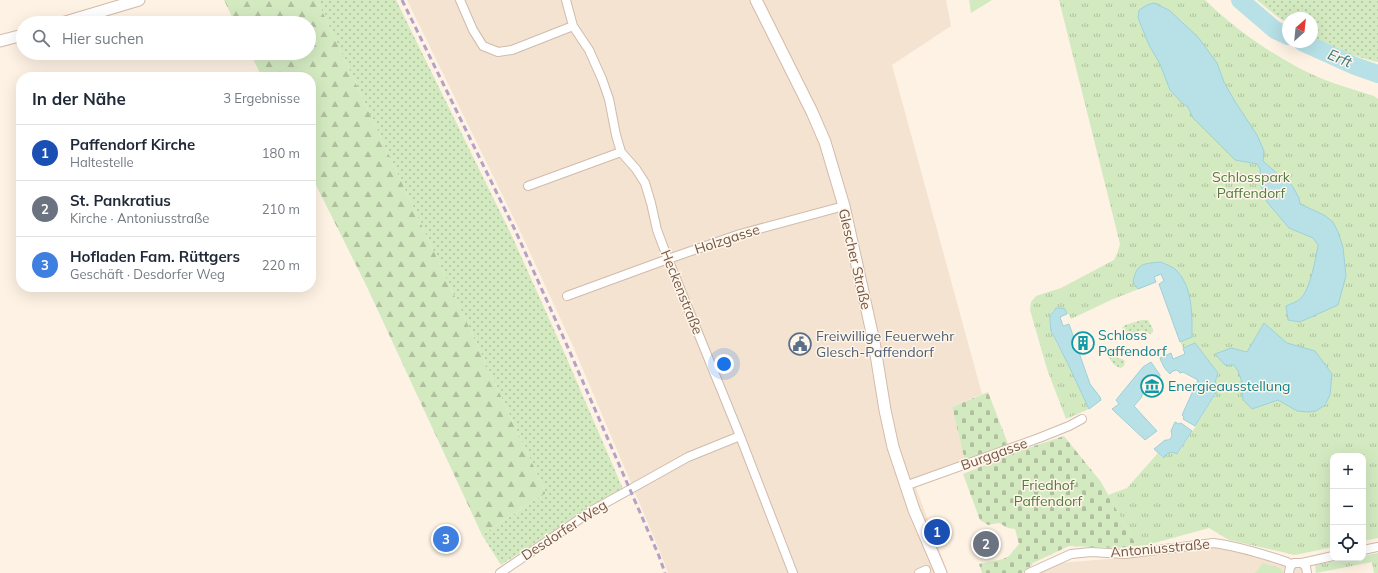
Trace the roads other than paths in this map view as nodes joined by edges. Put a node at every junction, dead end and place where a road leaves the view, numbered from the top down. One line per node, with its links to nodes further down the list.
1 (139, 0): 5 (street)
2 (460, 0): 6 (street)
3 (566, 0): 6 (street, Heckenstraße)
4 (756, 0): 11 (street, Glescher Straße)
5 (85, 16)
6 (573, 26): 9 (street, Heckenstraße)
7 (16, 37): 8 (street)
8 (0, 41)
9 (621, 152): 10 (street); 12 (street, Heckenstraße)
10 (528, 186)
11 (844, 206): 12 (street, Holzgasse); 16 (street, Glescher Straße)
12 (668, 259): 13 (street, Holzgasse); 15 (street, Heckenstraße)
13 (567, 296)
14 (1082, 418): 16 (street, Burggasse)
15 (740, 436): 22 (street, Desdorfer Weg); 23 (street, Heckenstraße)
16 (905, 486): 24 (street, Glescher Straße)
17 (1378, 546): 18 (street)
18 (1366, 549)
19 (1330, 557): 20 (street)
20 (1302, 563): 21 (street); 27 (street)
21 (1292, 565): 25 (street, Antoniusstraße); 26 (street)
22 (500, 573)
23 (792, 573)
24 (941, 573)
25 (1029, 573)
26 (1289, 573)
27 (1307, 573)

